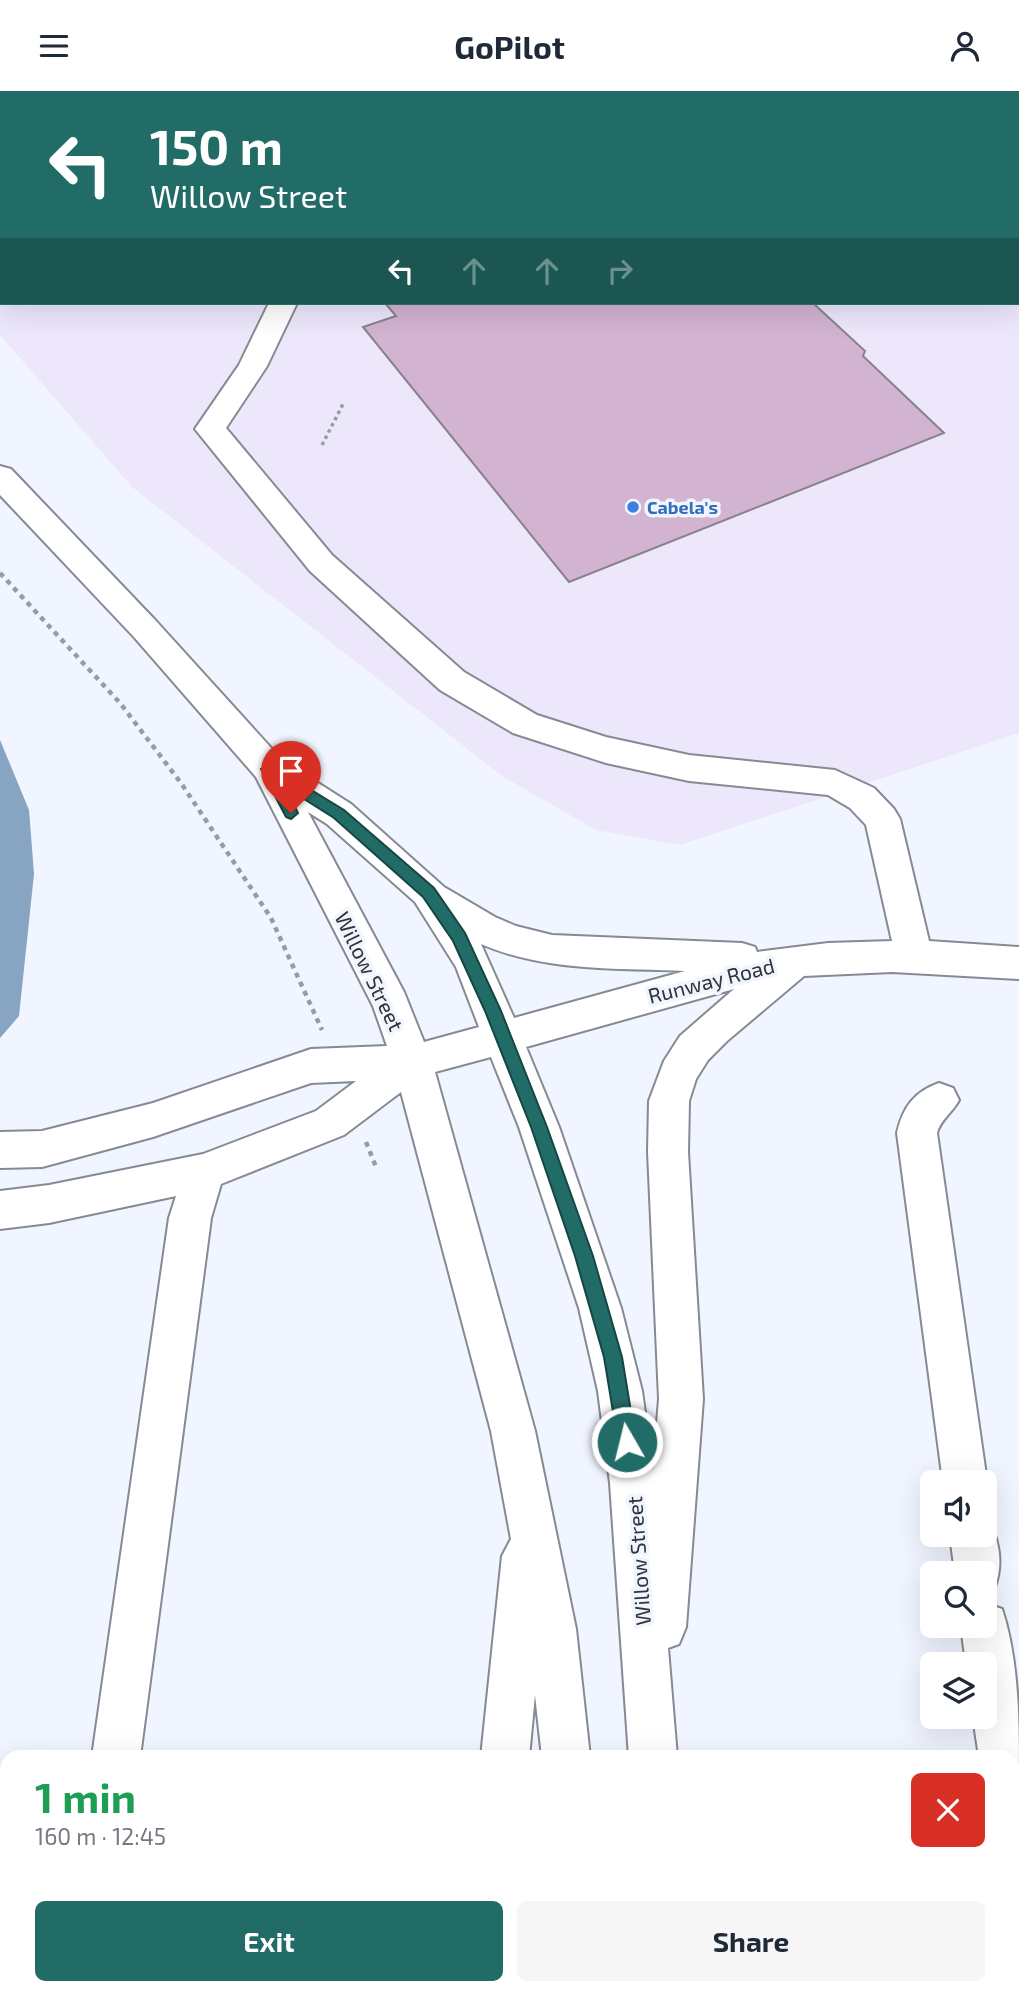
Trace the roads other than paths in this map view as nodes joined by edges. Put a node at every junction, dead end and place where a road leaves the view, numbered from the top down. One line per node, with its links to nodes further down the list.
1 (281, 305): 5 (street)
2 (0, 475): 3 (street, Willow Street)
3 (269, 769): 4 (street, Willow Street); 9 (street, Willow Street)
4 (429, 893): 6 (street); 8 (street, Willow Street)
5 (914, 957): 6 (street, Runway Road); 7 (street, Runway Road)
6 (797, 960): 8 (street, Runway Road); 18 (street)
7 (1019, 963)
8 (503, 1036): 9 (street, Runway Road); 18 (street, Willow Street)
9 (412, 1062): 11 (street); 12 (street); 15 (street, Willow Street)
10 (939, 1100): 14 (street)
11 (0, 1150)
12 (204, 1172): 13 (street); 19 (street)
13 (0, 1210)
14 (963, 1470)
15 (529, 1505): 20 (street); 21 (street, Willow Street)
16 (987, 1638): 17 (street)
17 (1007, 1733)
18 (652, 1749)
19 (117, 1750)
20 (506, 1750)
21 (565, 1750)

